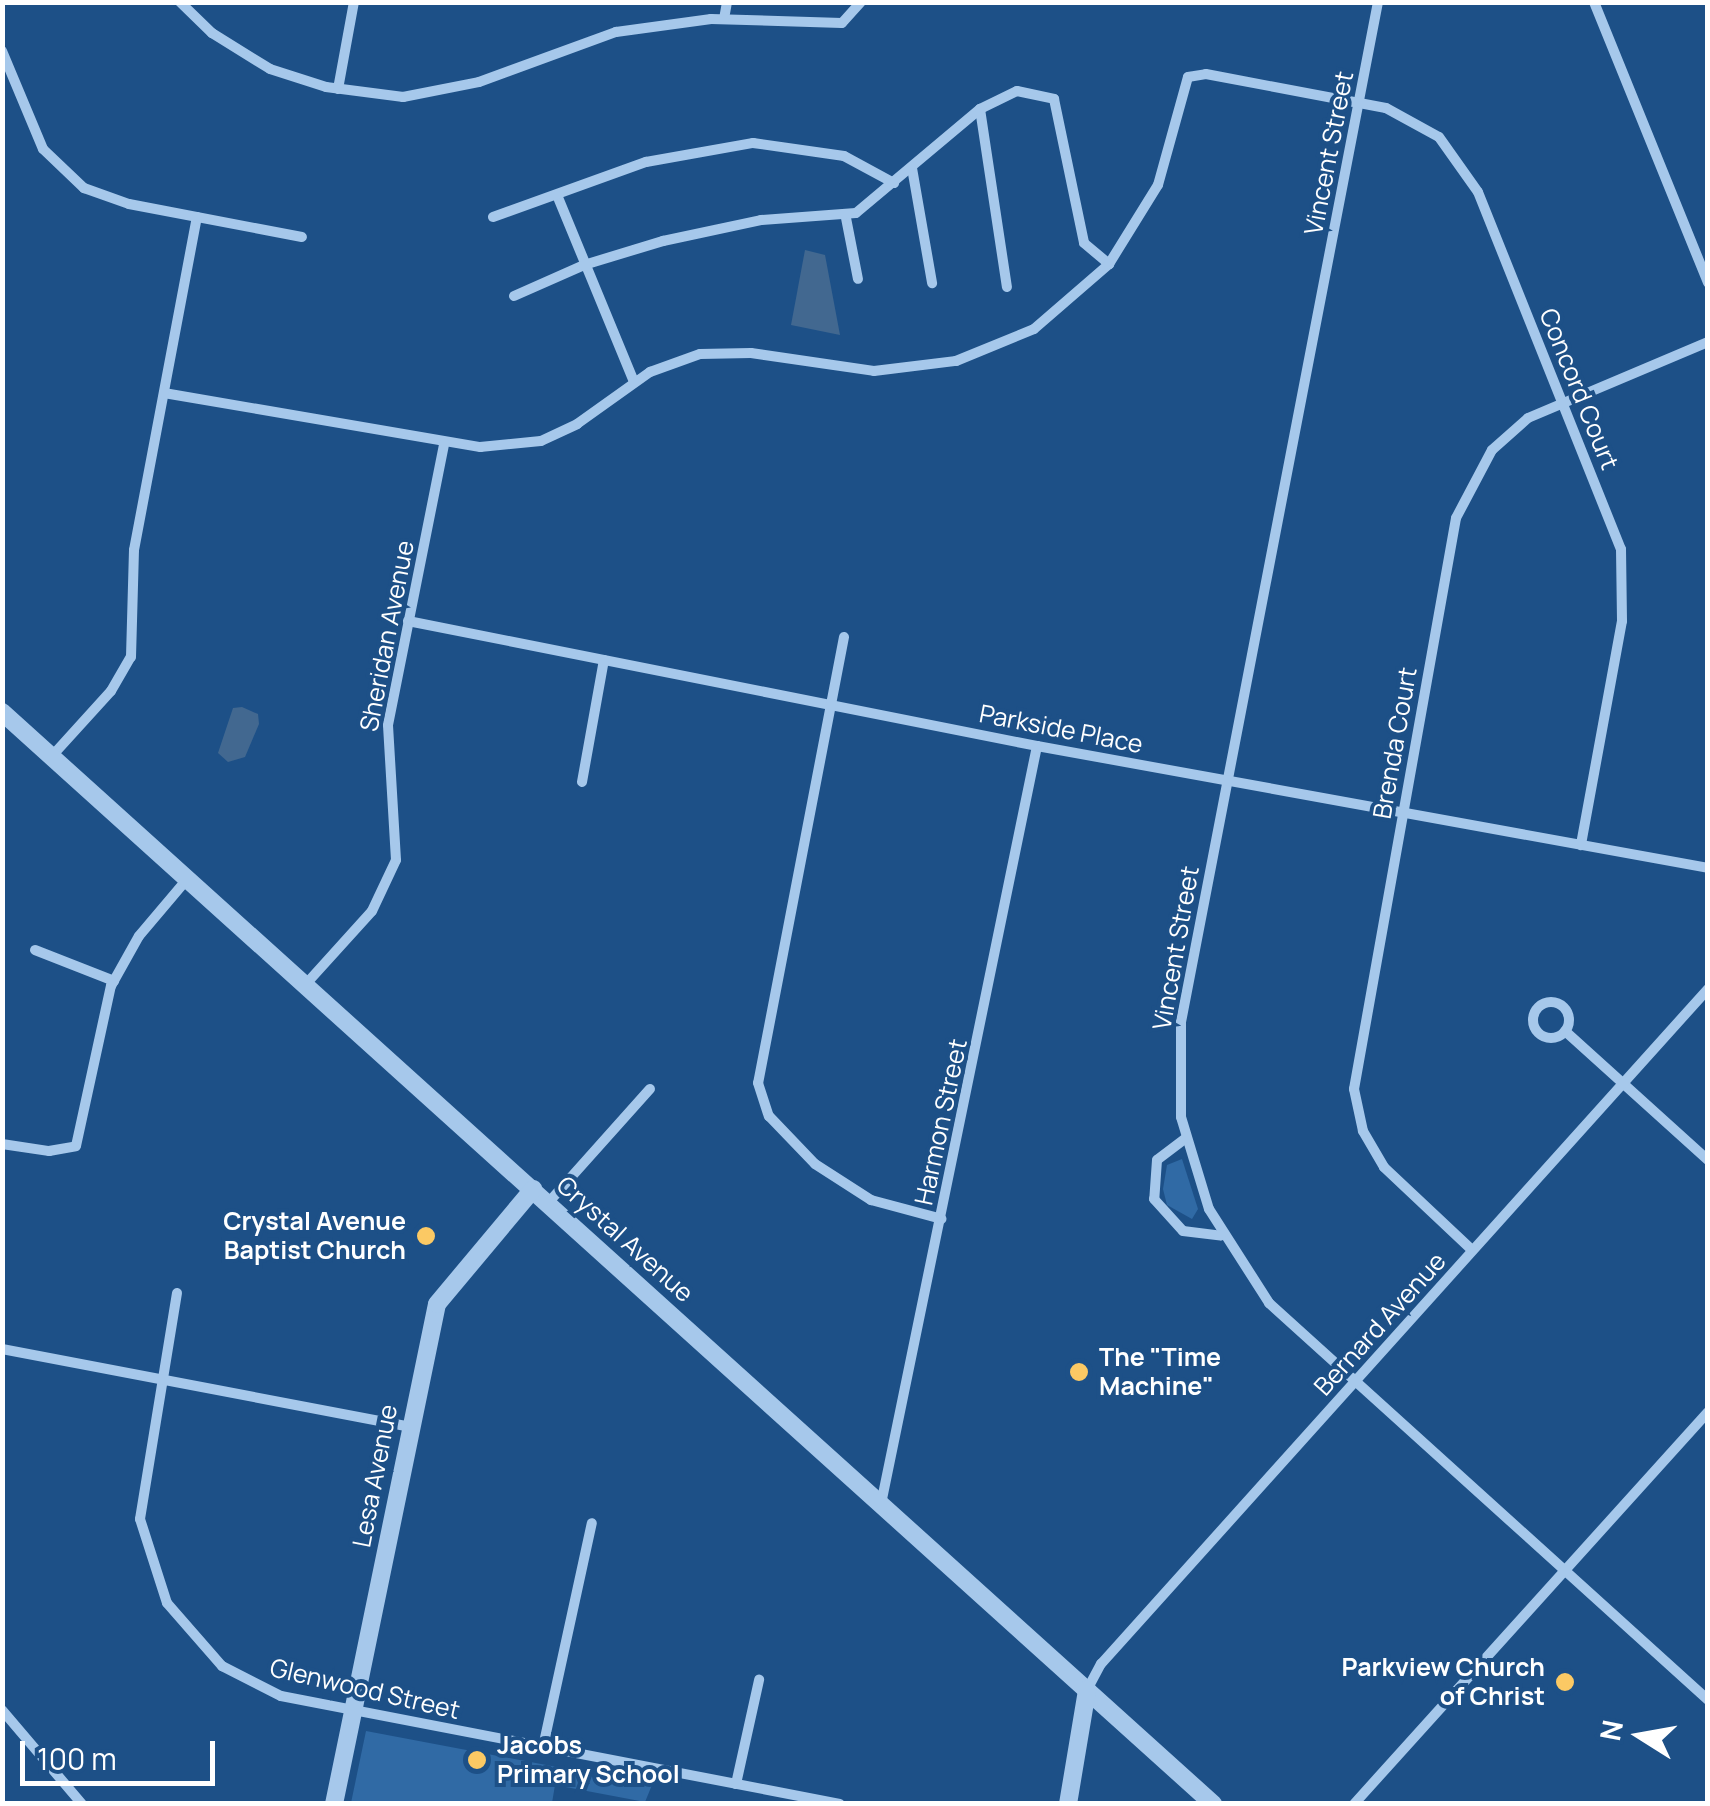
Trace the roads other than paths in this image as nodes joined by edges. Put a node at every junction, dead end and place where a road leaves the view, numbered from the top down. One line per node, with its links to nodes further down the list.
1 (180, 2): 9 (street)
2 (354, 2): 9 (street)
3 (726, 2): 7 (street)
4 (861, 2): 7 (street)
5 (1378, 2): 10 (street, Vincent Street)
6 (1594, 2): 23 (street)
7 (724, 19): 9 (street)
8 (2, 51): 15 (street)
9 (338, 89)
10 (1359, 102): 20 (street, Concord Court); 29 (street, Concord Court); 38 (street, Vincent Street)
11 (980, 109): 12 (street); 20 (street); 24 (street)
12 (912, 168): 13 (street); 22 (street)
13 (894, 183): 14 (street); 17 (street)
14 (557, 195): 16 (street); 19 (street)
15 (197, 217): 18 (street); 28 (street)
16 (492, 217)
17 (846, 218): 19 (street); 21 (street)
18 (302, 237)
19 (584, 264): 25 (street); 27 (street)
20 (1109, 264): 27 (street)
21 (858, 279)
22 (932, 282)
23 (1708, 283)
24 (1007, 287)
25 (514, 296)
26 (1708, 342): 29 (street, Brenda Court)
27 (634, 382): 30 (street)
28 (164, 393): 30 (street); 37 (street)
29 (1563, 402): 40 (street, Brenda Court); 41 (street, Concord Court)
30 (444, 444): 31 (street, Sheridan Avenue)
31 (408, 621): 33 (street, Parkside Place); 46 (street, Sheridan Avenue)
32 (844, 637): 34 (street)
33 (604, 660): 34 (street, Parkside Place); 39 (street)
34 (830, 704): 36 (street, Parkside Place); 56 (street)
35 (2, 712): 37 (street, Crystal Avenue)
36 (1038, 746): 38 (street, Parkside Place); 56 (street, Harmon Street)
37 (52, 756): 43 (street, Crystal Avenue)
38 (1228, 780): 40 (street, Parkside Place); 51 (street, Vincent Street)
39 (582, 782)
40 (1403, 814): 41 (street, Parkside Place); 58 (street, Brenda Court)
41 (1581, 846): 42 (street, Parkside Place)
42 (1708, 868)
43 (188, 878): 45 (street); 46 (street, Crystal Avenue)
44 (35, 950): 45 (street)
45 (114, 981): 52 (street)
46 (306, 984): 54 (street, Crystal Avenue)
47 (1708, 989): 49 (street, Bernard Avenue)
48 (1565, 1031): 49 (street)
49 (1622, 1083): 53 (street); 58 (street, Bernard Avenue)
50 (650, 1089): 55 (street)
51 (1186, 1138): 57 (street, Vincent Street); 57 (street)
52 (2, 1144)
53 (1708, 1160)
54 (533, 1190): 55 (street, Crystal Avenue); 64 (street, Lesa Avenue)
55 (548, 1203): 65 (street, Crystal Avenue)
56 (942, 1219): 65 (street, Harmon Street)
57 (1221, 1236): 62 (street, Vincent Street)
58 (1472, 1250): 62 (street, Bernard Avenue)
59 (176, 1293): 61 (street, Glenwood Street)
60 (2, 1350): 61 (street)
61 (162, 1379): 64 (street); 72 (street, Glenwood Street)
62 (1353, 1384): 67 (street, Vincent Street); 69 (street, Bernard Avenue)
63 (1708, 1412): 67 (street)
64 (410, 1428): 72 (street, Lesa Avenue)
65 (881, 1505): 69 (street, Crystal Avenue)
66 (592, 1523): 73 (street)
67 (1564, 1570): 70 (street, Vincent Street); 81 (street)
68 (758, 1680): 74 (street)
69 (1087, 1690): 79 (street); 80 (street, Crystal Avenue)
70 (1708, 1700)
71 (2, 1710): 76 (street)
72 (353, 1712): 73 (street, Glenwood Street); 77 (street, Lesa Avenue)
73 (543, 1746): 74 (street, Glenwood Street)
74 (736, 1784): 75 (street, Glenwood Street)
75 (819, 1802): 78 (street, Glenwood Street)
76 (82, 1804)
77 (334, 1804)
78 (840, 1804)
79 (1068, 1804)
80 (1214, 1804)
81 (1354, 1804)

